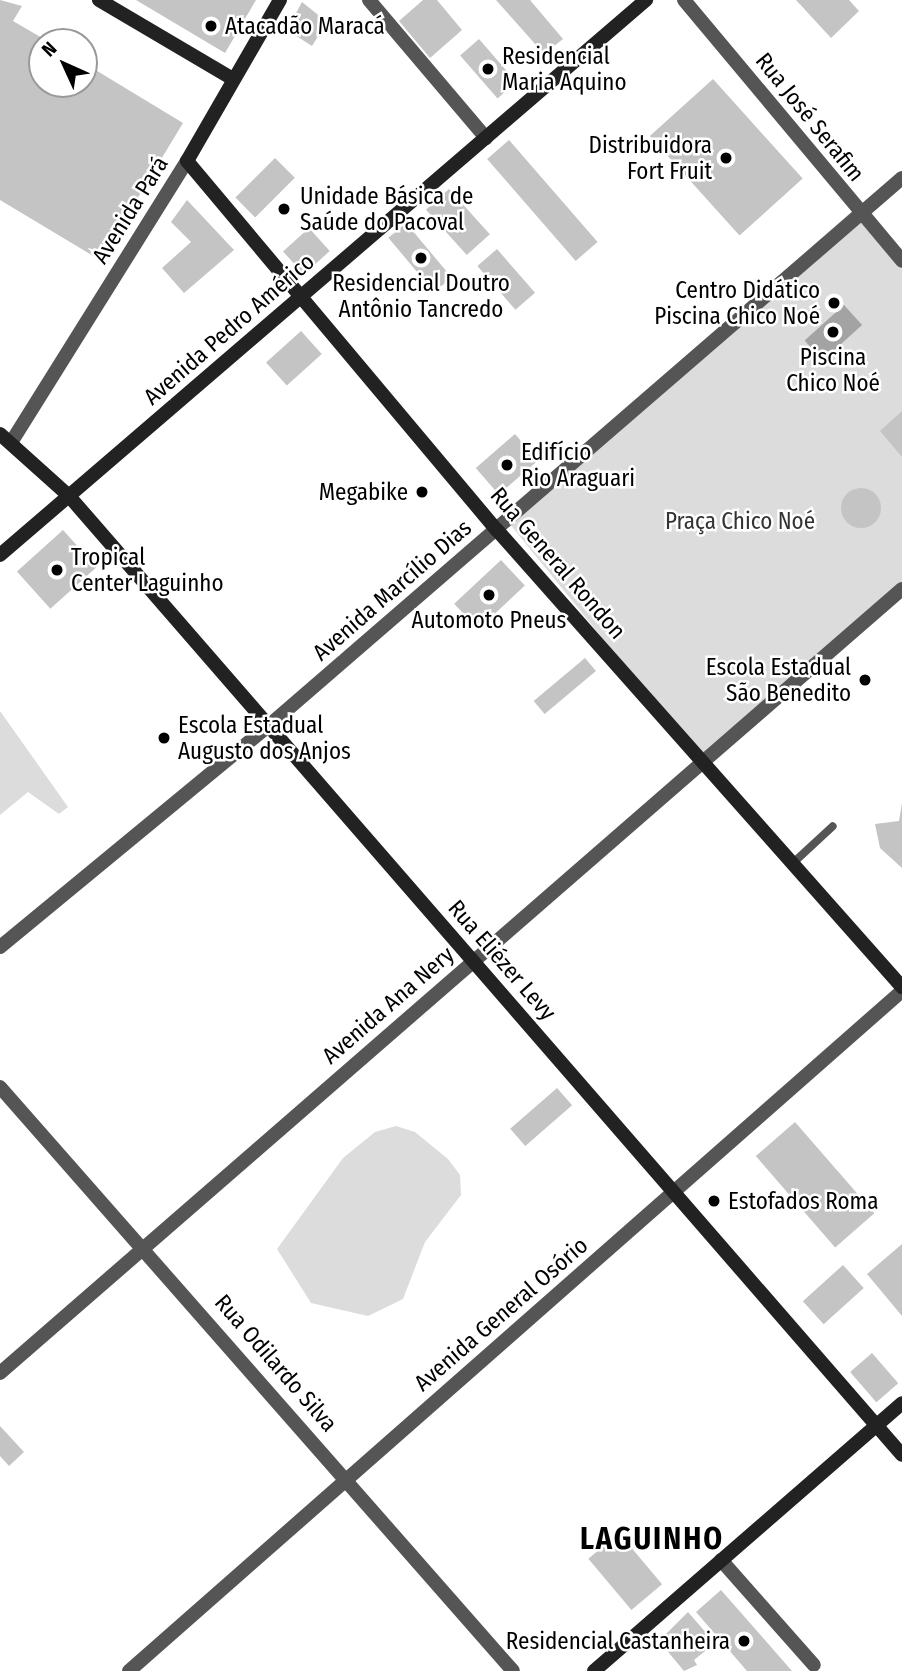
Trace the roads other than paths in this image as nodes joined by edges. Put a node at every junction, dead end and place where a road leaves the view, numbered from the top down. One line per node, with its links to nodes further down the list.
1 (99, 0): 6 (main road)
2 (280, 0): 6 (main road, Avenida Pará)
3 (369, 0): 7 (street)
4 (646, 0): 7 (main road, Avenida Pedro Américo)
5 (684, 0): 10 (street, Rua José Serafim)
6 (233, 79): 8 (main road, Avenida Pará)
7 (486, 138): 12 (main road, Avenida Pedro Américo)
8 (187, 161): 12 (main road, Rua General Rondon); 13 (street, Avenida Pará)
9 (902, 177): 10 (street, Avenida Marcílio Dias)
10 (860, 214): 11 (street, Rua José Serafim); 15 (street, Avenida Marcílio Dias)
11 (902, 261)
12 (300, 298): 14 (main road, Avenida Pedro Américo); 15 (main road, Rua General Rondon)
13 (6, 437): 14 (main road, Rua Eliézer Levy)
14 (69, 496): 16 (main road, Avenida Pedro Américo); 18 (main road, Rua Eliézer Levy)
15 (497, 530): 18 (street, Avenida Marcílio Dias); 19 (main road, Rua General Rondon)
16 (0, 555)
17 (902, 589): 19 (street, Avenida Ana Nery)
18 (265, 728): 22 (street, Avenida Marcílio Dias); 23 (main road, Rua Eliézer Levy)
19 (703, 762): 21 (main road, Rua General Rondon); 23 (street, Avenida Ana Nery)
20 (834, 826): 21 (lane)
21 (793, 863): 24 (main road, Rua General Rondon)
22 (0, 947)
23 (472, 961): 26 (main road, Rua Eliézer Levy); 27 (street, Avenida Ana Nery)
24 (902, 989): 26 (street, Avenida General Osório)
25 (0, 1087): 27 (street, Rua Odilardo Silva)
26 (677, 1193): 30 (main road, Rua Eliézer Levy); 32 (street, Avenida General Osório)
27 (145, 1247): 28 (street, Avenida Ana Nery); 32 (street, Rua Odilardo Silva)
28 (0, 1373)
29 (902, 1403): 30 (main road)
30 (876, 1425): 31 (main road, Rua Eliézer Levy); 33 (main road)
31 (902, 1455)
32 (345, 1477): 35 (street, Avenida General Osório); 36 (street, Rua Odilardo Silva)
33 (721, 1560): 34 (street); 37 (main road)
34 (814, 1665)
35 (129, 1671)
36 (513, 1671)
37 (594, 1671)

